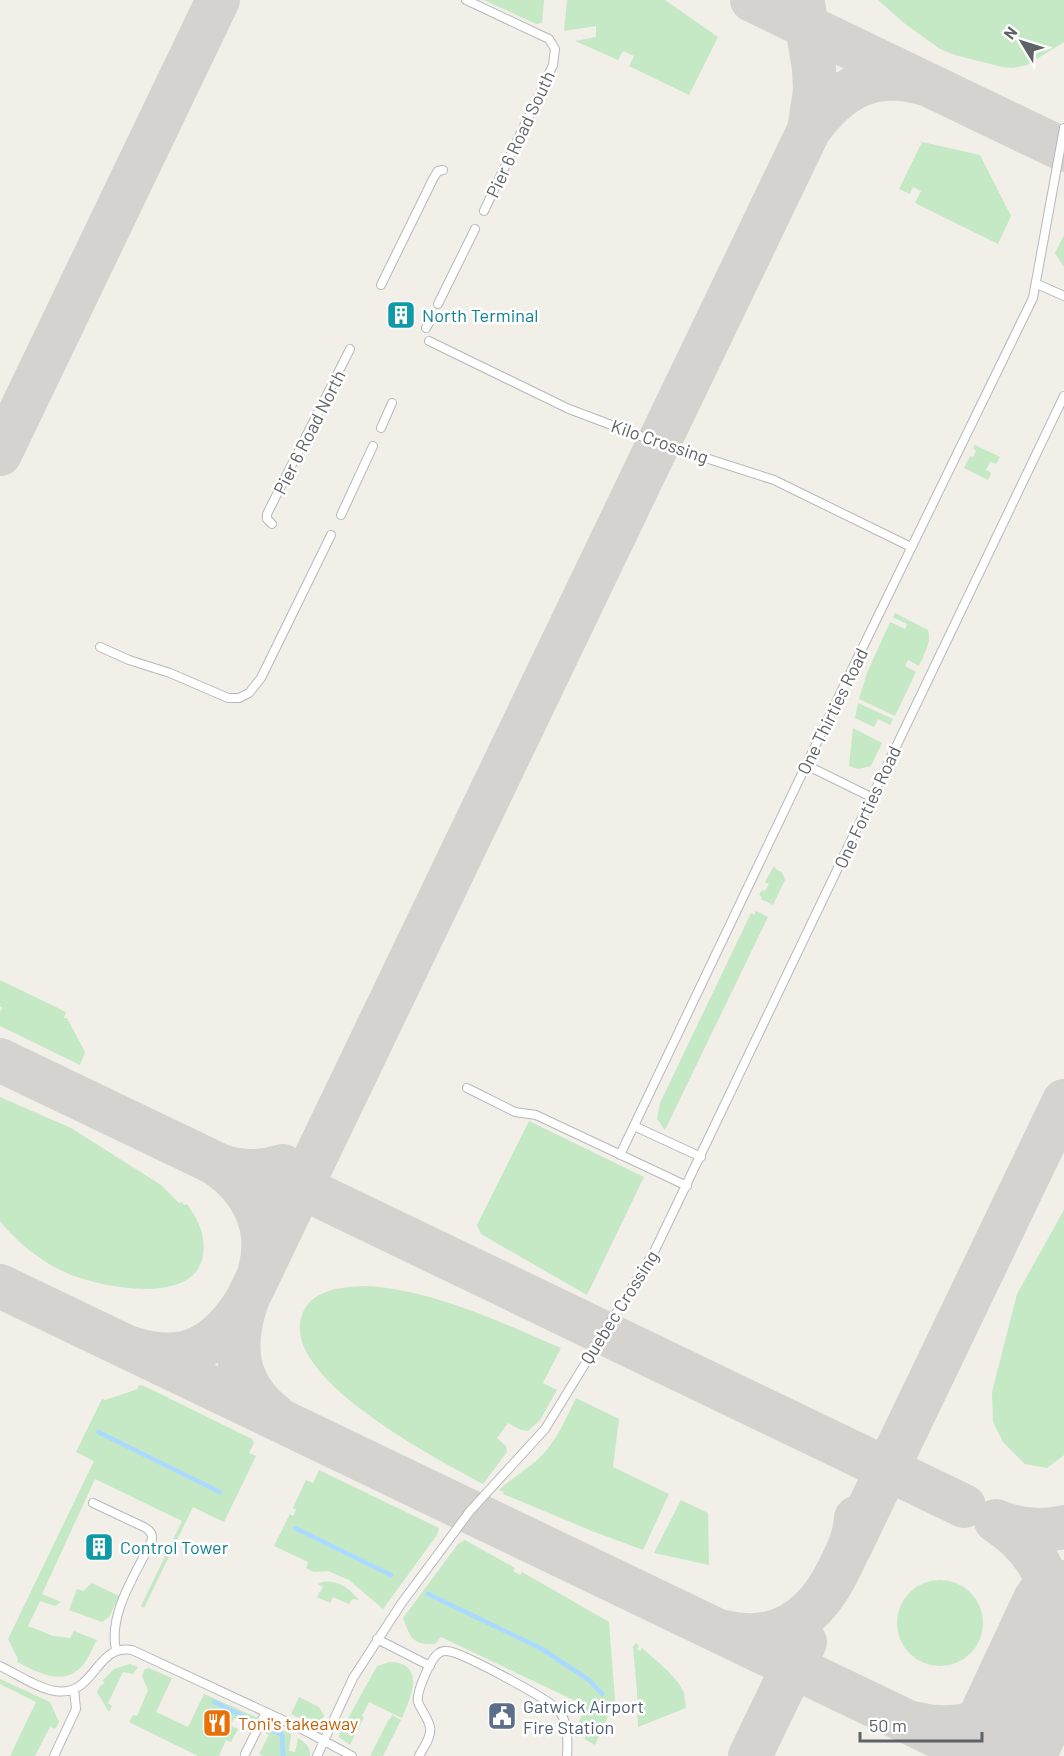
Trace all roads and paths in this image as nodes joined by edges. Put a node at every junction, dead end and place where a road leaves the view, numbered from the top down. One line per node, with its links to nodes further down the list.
1 (466, 0): 4 (lane, Pier 6 Road South)
2 (1064, 128): 6 (lane, One Thirties Road)
3 (442, 170): 7 (lane)
4 (484, 211)
5 (475, 229): 9 (lane)
6 (1037, 284): 8 (lane); 19 (lane, One Thirties Road)
7 (381, 285)
8 (1064, 296)
9 (438, 304)
10 (429, 341): 19 (lane, Kilo Crossing)
11 (350, 350): 17 (lane, Pier 6 Road North)
12 (1064, 396): 22 (lane, One Forties Road)
13 (392, 403): 14 (lane)
14 (381, 428)
15 (373, 446): 16 (lane)
16 (340, 515)
17 (272, 524)
18 (331, 535): 20 (lane)
19 (911, 547): 21 (lane, One Thirties Road)
20 (100, 647)
21 (806, 765): 22 (lane); 24 (lane, One Thirties Road)
22 (872, 797): 26 (lane, One Forties Road)
23 (467, 1088): 25 (lane)
24 (634, 1126): 25 (lane, One Thirties Road); 26 (lane)
25 (620, 1155): 27 (lane)
26 (700, 1157): 27 (lane, One Forties Road)
27 (687, 1186): 28 (lane, One Forties Road)
28 (670, 1219): 30 (lane, Quebec Crossing)
29 (93, 1503): 31 (lane)
30 (377, 1640): 33 (lane); 36 (lane, Quebec Crossing)
31 (116, 1650): 34 (lane); 35 (lane)
32 (0, 1666): 34 (lane)
33 (430, 1666): 41 (lane); 42 (lane)
34 (74, 1689): 38 (lane)
35 (266, 1712): 36 (lane); 37 (lane)
36 (323, 1740): 39 (lane, Quebec Crossing); 40 (lane)
37 (245, 1754)
38 (54, 1756)
39 (317, 1756)
40 (352, 1756)
41 (419, 1756)
42 (567, 1756)

